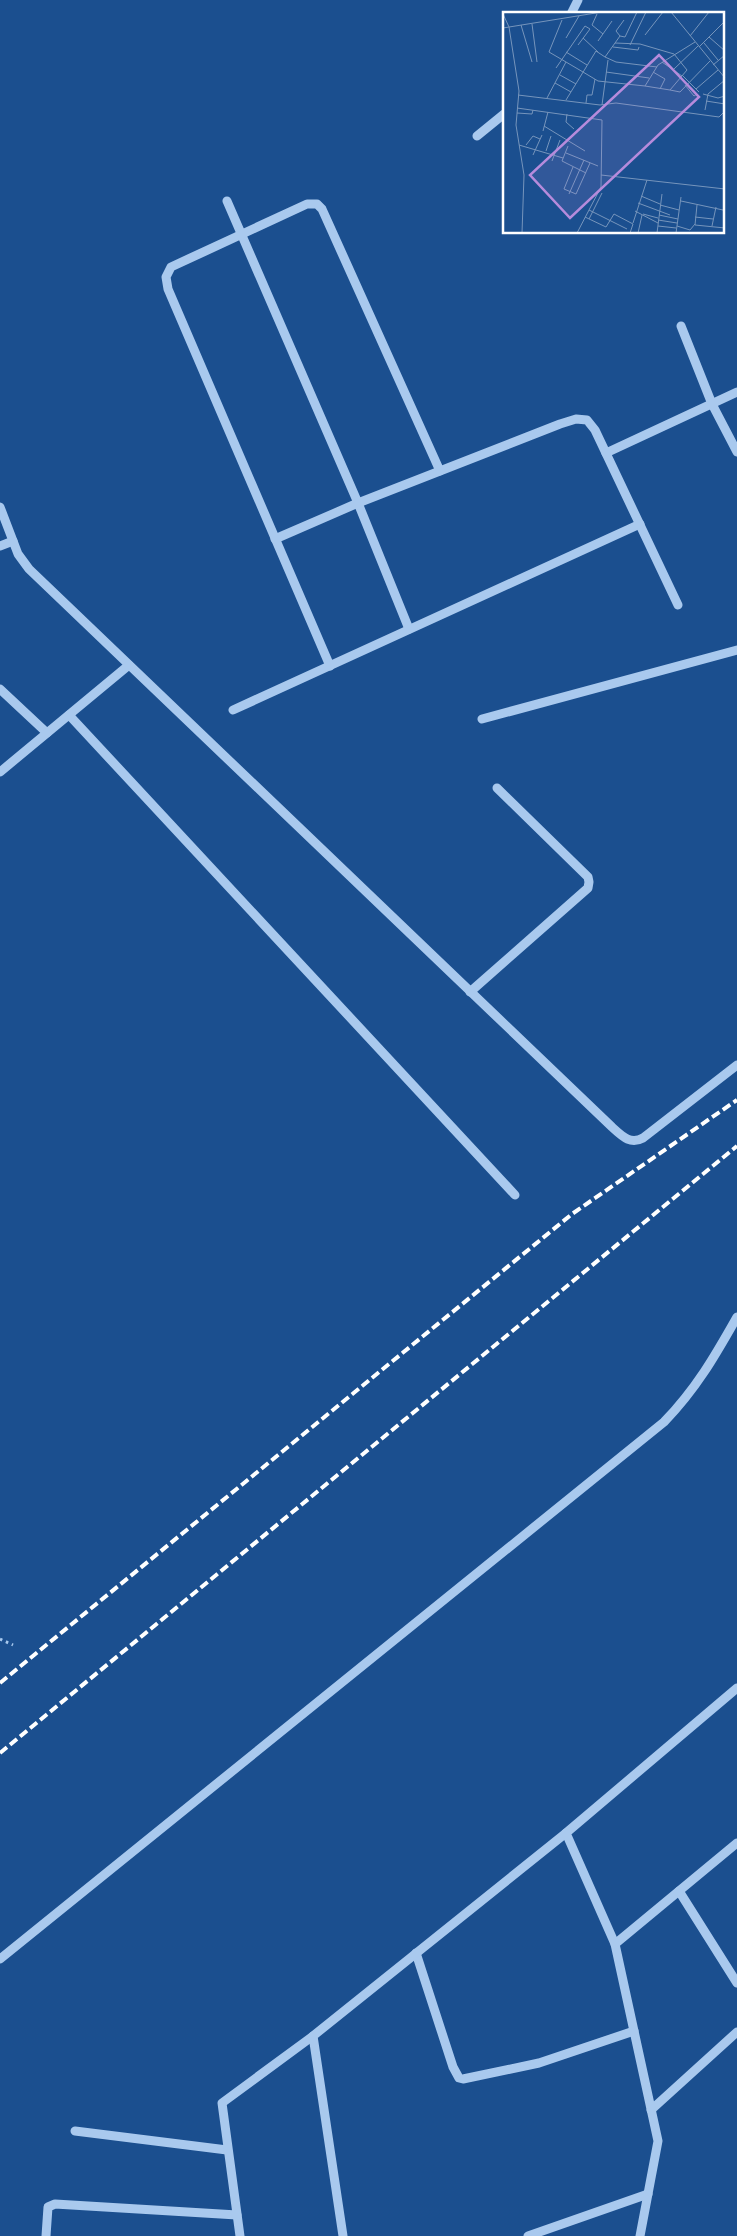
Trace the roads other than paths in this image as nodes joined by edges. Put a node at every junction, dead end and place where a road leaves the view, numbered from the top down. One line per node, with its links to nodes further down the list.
1 (578, 0): 2 (street)
2 (572, 12)
3 (503, 115): 4 (street)
4 (477, 136)
5 (227, 201): 6 (street)
6 (242, 235): 12 (street); 13 (street); 16 (street)
7 (681, 326): 9 (street)
8 (737, 392): 9 (street)
9 (712, 404): 10 (street); 11 (street)
10 (737, 452)
11 (606, 453): 12 (street); 15 (street)
12 (440, 471): 13 (street)
13 (358, 503): 16 (street); 20 (street)
14 (0, 507): 17 (street)
15 (640, 524): 19 (street); 20 (street)
16 (275, 539): 23 (street)
17 (13, 541): 18 (street); 22 (street)
18 (0, 546)
19 (678, 605)
20 (410, 630): 23 (street)
21 (737, 650): 27 (street)
22 (129, 665): 26 (street); 31 (street)
23 (330, 666): 25 (street)
24 (0, 689): 28 (street)
25 (233, 710)
26 (69, 715): 28 (street); 33 (street)
27 (482, 719)
28 (47, 733): 29 (street)
29 (0, 772)
30 (497, 788): 31 (street)
31 (470, 992): 32 (street)
32 (737, 1065)
33 (515, 1195)
34 (737, 1317): 41 (street)
35 (737, 1688): 36 (street)
36 (566, 1833): 39 (street); 40 (street)
37 (737, 1843): 38 (street)
38 (679, 1891): 39 (street); 42 (street)
39 (615, 1944): 43 (street)
40 (416, 1953): 43 (street); 45 (street)
41 (0, 1959)
42 (737, 1984)
43 (634, 2031): 46 (street)
44 (737, 2032): 46 (street)
45 (313, 2036): 48 (street); 53 (street)
46 (651, 2110): 49 (street)
47 (75, 2131): 48 (street)
48 (227, 2150): 50 (street)
49 (648, 2194): 54 (street); 55 (street)
50 (236, 2215): 51 (street); 52 (street)
51 (46, 2236)
52 (240, 2236)
53 (343, 2236)
54 (528, 2236)
55 (640, 2236)

